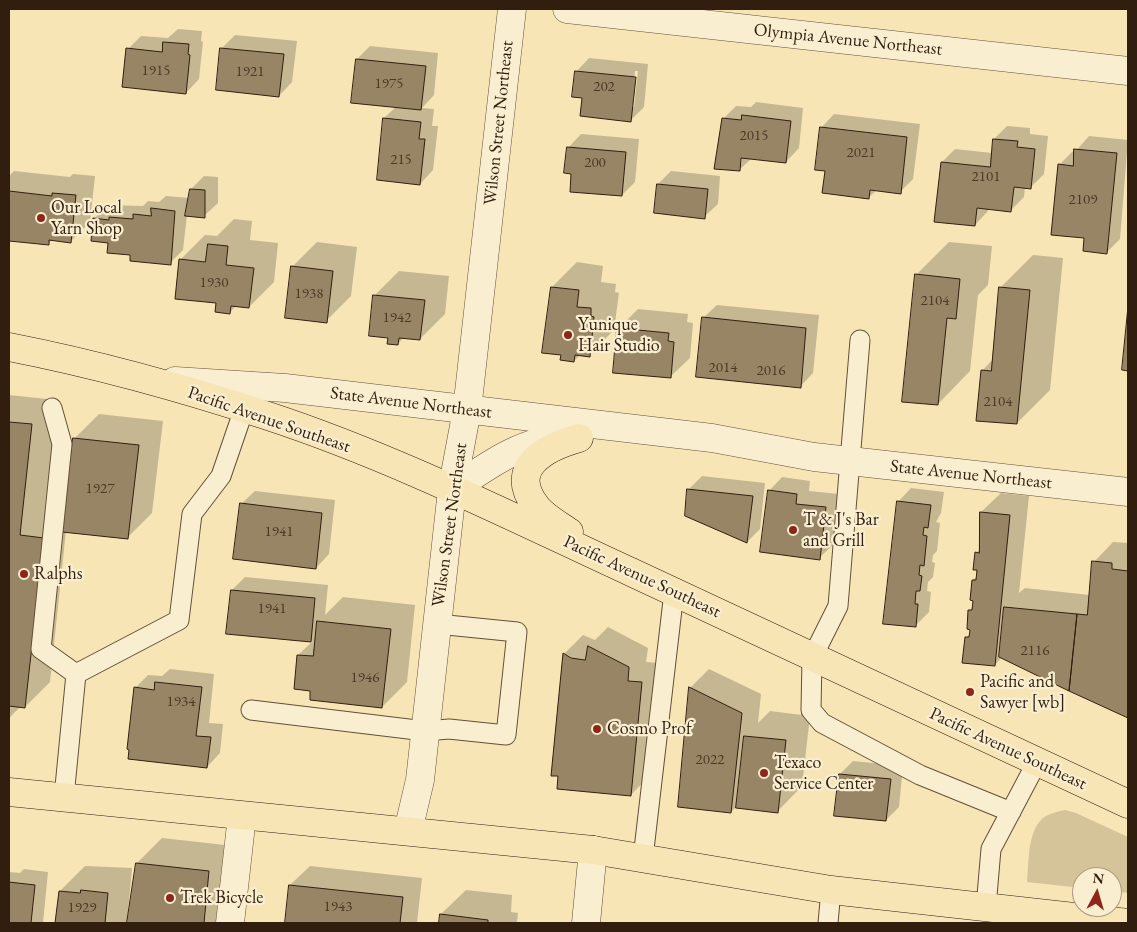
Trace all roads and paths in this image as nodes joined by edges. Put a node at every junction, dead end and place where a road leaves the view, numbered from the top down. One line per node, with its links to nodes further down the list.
1 (512, 9): 9 (street, Wilson Street Northeast)
2 (567, 9): 3 (street, Olympia Avenue Northeast)
3 (1128, 71)
4 (860, 340): 12 (lane)
5 (9, 347): 6 (main road, State Avenue Northeast)
6 (144, 378): 8 (main road, Pacific Avenue Southeast); 9 (street, State Avenue Northeast)
7 (52, 408): 19 (lane)
8 (244, 409): 13 (main road, Pacific Avenue Southeast); 19 (lane)
9 (467, 410): 11 (street, State Avenue Northeast); 13 (street, Wilson Street Northeast)
10 (578, 438): 11 (street, State Avenue Northeast); 13 (street, State Avenue Northeast); 15 (main road)
11 (814, 457): 12 (street, State Avenue Northeast)
12 (849, 462): 14 (street, State Avenue Northeast); 18 (lane)
13 (452, 490): 15 (main road, Pacific Avenue Southeast); 17 (street, Wilson Street Northeast)
14 (1128, 492)
15 (638, 576): 16 (main road, Pacific Avenue Southeast)
16 (674, 592): 18 (main road, Pacific Avenue Southeast); 30 (lane)
17 (437, 624): 21 (street, Wilson Street Northeast); 21 (lane)
18 (812, 658): 22 (main road, Pacific Avenue Southeast); 26 (lane)
19 (76, 674): 24 (lane)
20 (251, 710): 21 (lane)
21 (425, 731): 28 (street, Wilson Street Northeast)
22 (1037, 762): 25 (main road, Pacific Avenue Southeast); 26 (lane)
23 (9, 792): 24 (main road)
24 (64, 797): 27 (main road)
25 (1128, 804)
26 (1011, 812): 32 (lane)
27 (242, 816): 28 (main road); 35 (street)
28 (408, 831): 29 (main road)
29 (593, 850): 30 (main road); 36 (street)
30 (643, 858): 31 (main road)
31 (831, 890): 32 (main road); 37 (lane)
32 (986, 907): 34 (main road)
33 (1128, 916): 34 (main road)
34 (1074, 920): 38 (main road)
35 (230, 923)
36 (586, 923)
37 (828, 923)
38 (1128, 923)

